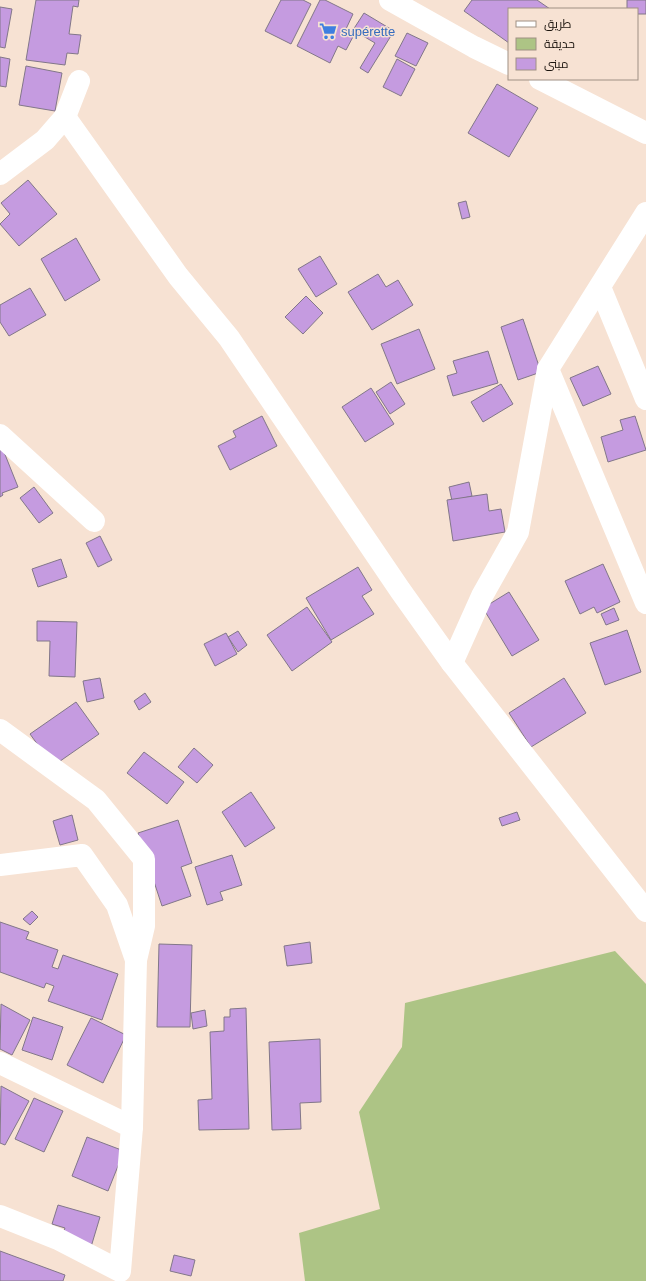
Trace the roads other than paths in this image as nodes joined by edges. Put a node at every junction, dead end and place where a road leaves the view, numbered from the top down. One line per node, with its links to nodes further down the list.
1 (390, 0): 2 (street)
2 (508, 64)
3 (542, 80): 6 (street)
4 (79, 81): 5 (street)
5 (65, 117): 7 (street); 15 (street)
6 (646, 133)
7 (0, 174)
8 (646, 213): 9 (street)
9 (600, 287): 10 (street); 11 (street)
10 (548, 369): 14 (street); 15 (street)
11 (646, 399)
12 (0, 435): 13 (street)
13 (94, 521)
14 (646, 603)
15 (452, 663): 18 (street)
16 (0, 730): 19 (street)
17 (0, 865): 19 (street)
18 (646, 911)
19 (136, 960): 21 (street)
20 (0, 1063): 21 (street)
21 (132, 1127): 23 (street)
22 (0, 1216): 23 (street)
23 (122, 1276)

